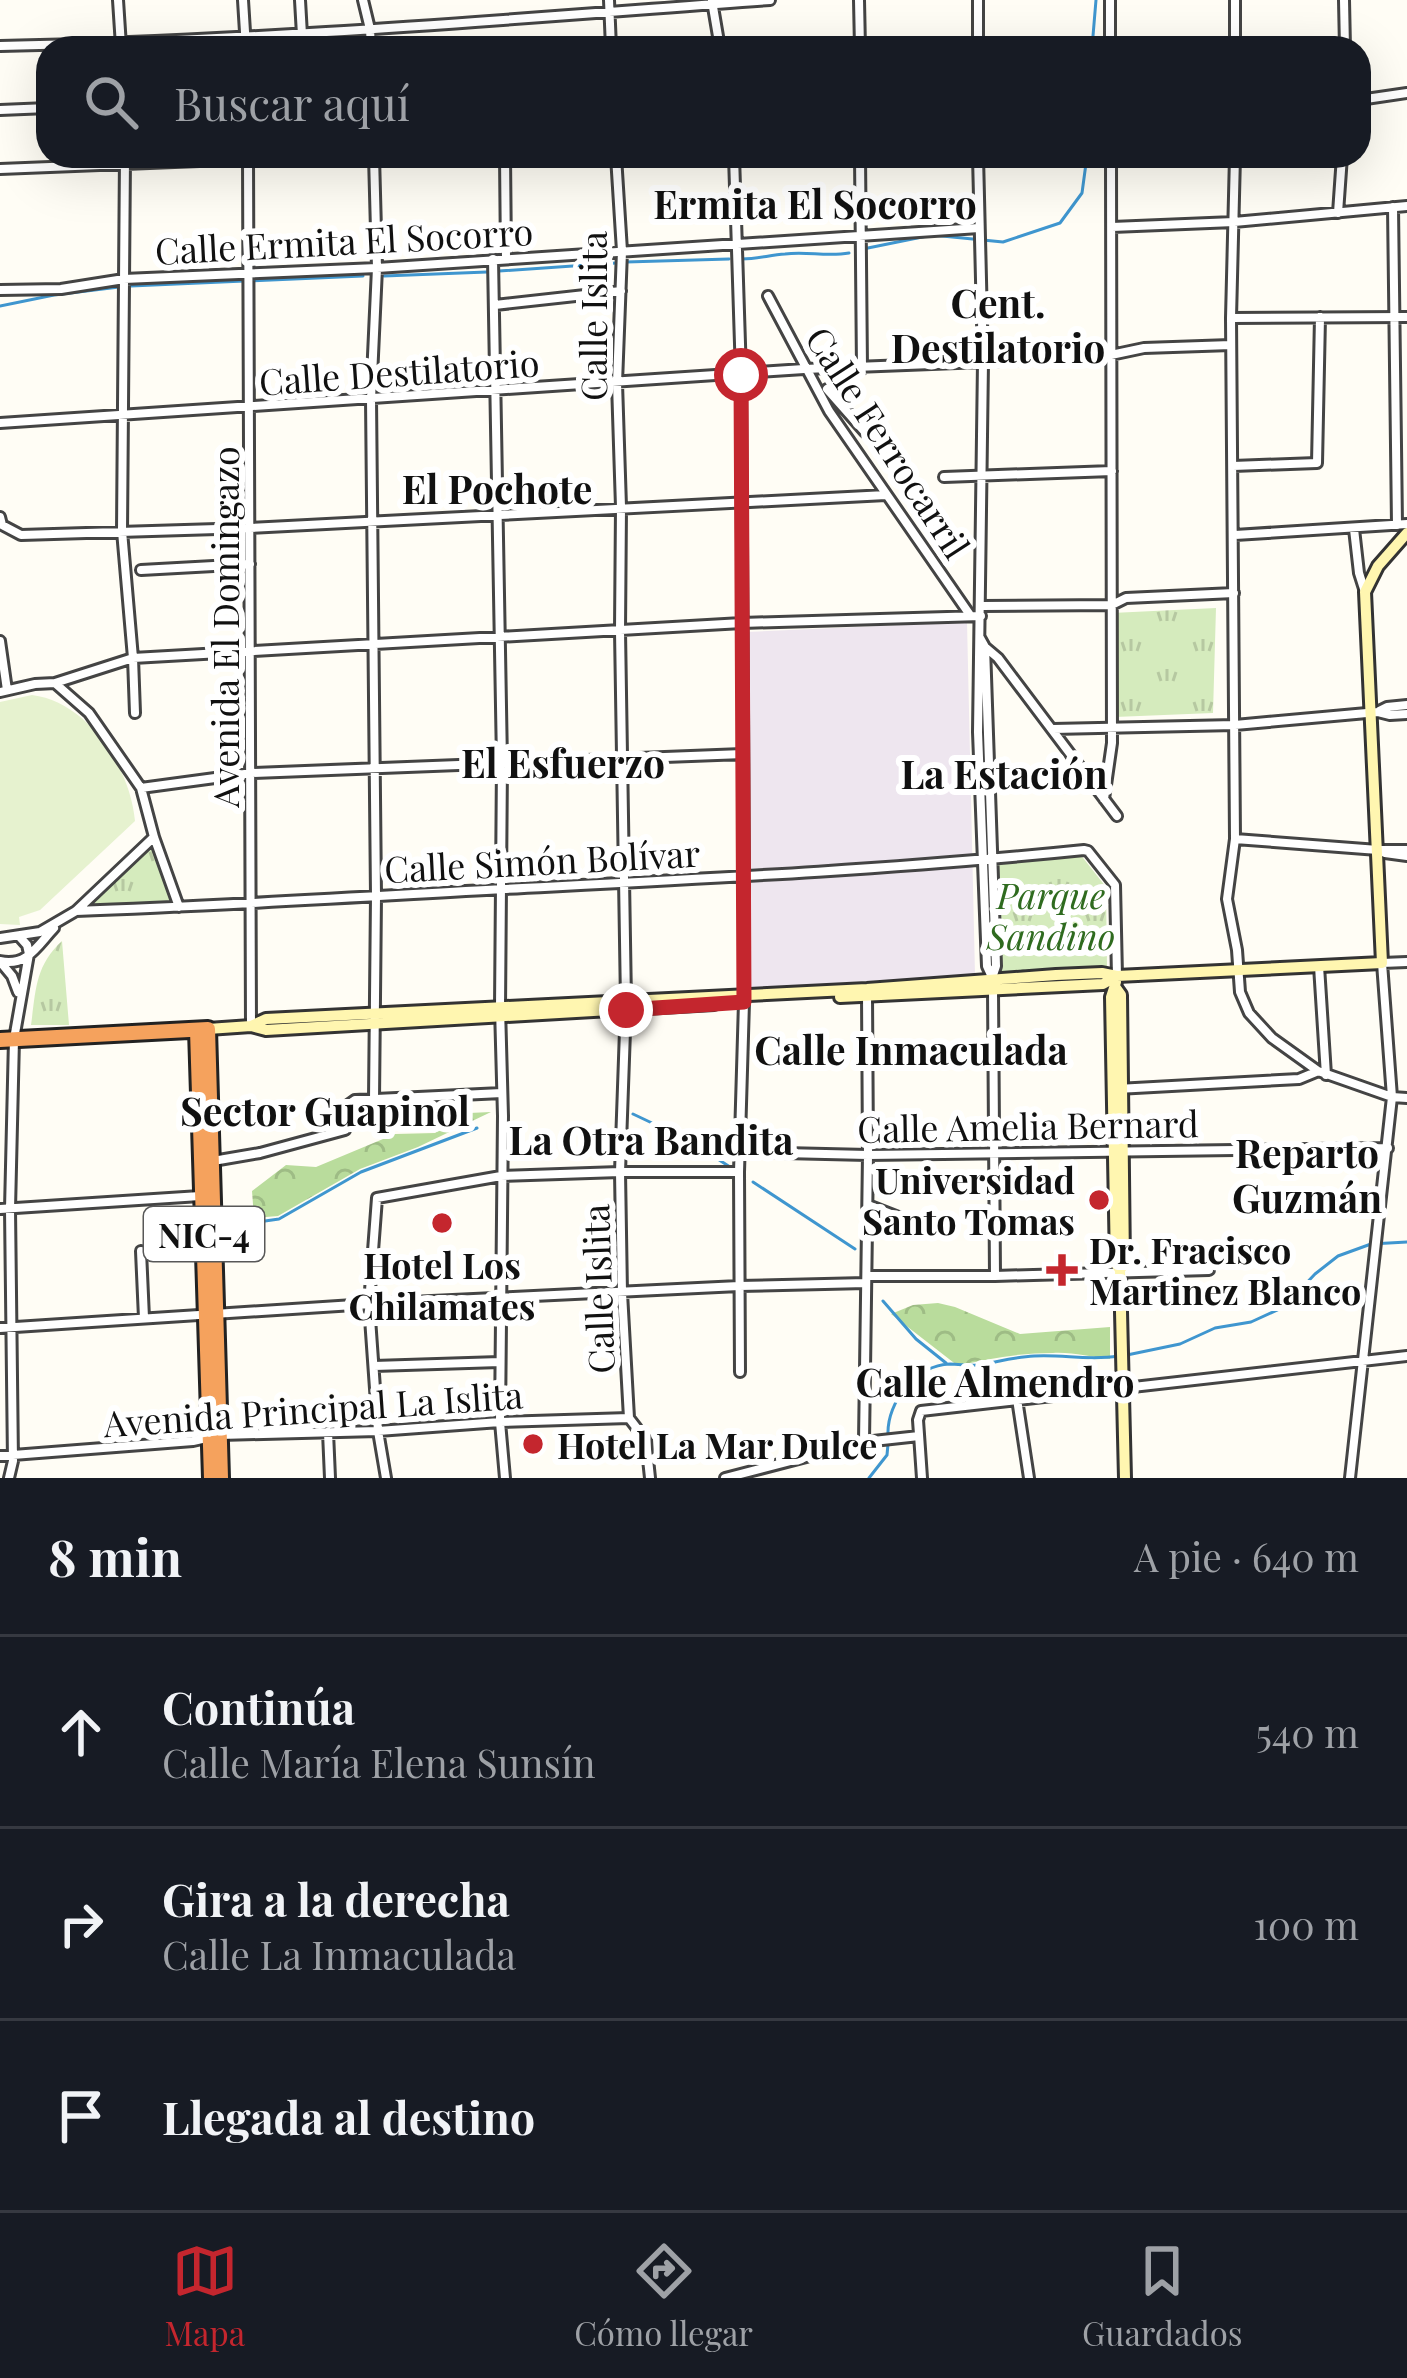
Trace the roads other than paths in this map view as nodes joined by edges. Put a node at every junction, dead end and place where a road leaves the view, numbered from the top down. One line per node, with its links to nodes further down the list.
1 (118, 0): 17 (street)
2 (243, 0): 18 (street)
3 (300, 0): 16 (street)
4 (363, 0): 15 (street)
5 (609, 0): 14 (street)
6 (770, 0): 12 (street)
7 (859, 0): 23 (street)
8 (978, 0): 24 (street)
9 (1110, 0): 25 (street)
10 (1235, 0): 26 (street)
11 (1344, 0): 27 (street)
12 (745, 1): 13 (street)
13 (713, 2): 14 (street); 22 (street)
14 (610, 11): 15 (street); 21 (street)
15 (370, 29): 16 (street); 20 (street)
16 (302, 35): 19 (street)
17 (120, 36)
18 (246, 36)
19 (295, 36)
20 (370, 36)
21 (611, 36)
22 (718, 36)
23 (860, 36)
24 (977, 36)
25 (1110, 36)
26 (1235, 36)
27 (1345, 36)
28 (0, 46): 29 (street)
29 (36, 46)
30 (1407, 93): 31 (street)
31 (1371, 98)
32 (36, 108): 33 (street)
33 (0, 110)
34 (36, 167): 46 (street)
35 (125, 168): 59 (street)
36 (248, 168): 60 (street, Avenida El Domingazo)
37 (374, 168): 58 (street)
38 (505, 168): 55 (street)
39 (617, 168): 56 (street, Calle Islita)
40 (734, 168): 54 (street)
41 (860, 168): 53 (street)
42 (978, 168): 52 (street)
43 (1111, 168): 51 (street)
44 (1234, 168): 50 (street)
45 (1341, 168): 49 (street)
46 (0, 170)
47 (1407, 206): 48 (street)
48 (1393, 207): 49 (street); 66 (street)
49 (1338, 213): 50 (street)
50 (1234, 222): 51 (street); 68 (street)
51 (1112, 227): 70 (street)
52 (979, 230): 53 (street, Calle Ermita El Socorro); 71 (street)
53 (860, 237): 54 (street, Calle Ermita El Socorro); 74 (street)
54 (736, 244): 56 (street, Calle Ermita El Socorro); 75 (street)
55 (506, 258): 56 (street, Calle Ermita El Socorro); 57 (street, Calle Ermita El Socorro)
56 (622, 259): 62 (street, Calle Islita)
57 (493, 260): 58 (street, Calle Ermita El Socorro); 64 (street)
58 (376, 268): 60 (street, Calle Ermita El Socorro); 79 (street)
59 (124, 278): 60 (street, Calle Ermita El Socorro); 61 (street, Calle Ermita El Socorro); 82 (street)
60 (248, 279): 80 (street, Avenida El Domingazo)
61 (0, 290)
62 (621, 291): 64 (street); 76 (street, Calle Islita)
63 (768, 296): 72 (street, Calle Ferrocarril)
64 (495, 305): 78 (street)
65 (1320, 317): 66 (street); 68 (street); 85 (street)
66 (1394, 317): 67 (street); 95 (street)
67 (1407, 317)
68 (1232, 318): 69 (street)
69 (1232, 345): 70 (street, Calle Destilatorio); 85 (street)
70 (1111, 355): 71 (street, Calle Destilatorio); 86 (street)
71 (983, 362): 74 (street, Calle Destilatorio); 87 (street)
72 (804, 369): 73 (street, Calle Destilatorio); 75 (street, Calle Destilatorio); 81 (street, Calle Ferrocarril)
73 (825, 369): 74 (street, Calle Destilatorio); 77 (street)
74 (862, 369)
75 (741, 375): 76 (street, Calle Destilatorio); 90 (street)
76 (616, 383): 78 (street, Calle Destilatorio); 91 (street, Calle Islita)
77 (826, 388): 81 (street); 84 (street)
78 (497, 391): 79 (street, Calle Destilatorio); 92 (street)
79 (371, 399): 80 (street, Calle Destilatorio); 94 (street)
80 (249, 408): 82 (street, Calle Destilatorio); 96 (street, Avenida El Domingazo)
81 (829, 411): 89 (street, Calle Ferrocarril)
82 (122, 413): 83 (street, Calle Destilatorio); 98 (street)
83 (0, 423)
84 (866, 432)
85 (1233, 466): 99 (street)
86 (1112, 471): 87 (street); 104 (street)
87 (981, 475): 88 (street); 105 (street)
88 (944, 477)
89 (886, 495): 90 (street); 105 (street, Calle Ferrocarril)
90 (741, 503): 91 (street); 106 (street)
91 (621, 507): 92 (street); 107 (street, Calle Islita)
92 (496, 514): 94 (street); 108 (street)
93 (0, 517): 98 (street)
94 (373, 520): 96 (street); 111 (street)
95 (1404, 527): 97 (street); 102 (main road)
96 (250, 528): 98 (street); 100 (street, Avenida El Domingazo)
97 (1354, 529): 99 (street); 102 (street)
98 (122, 531): 113 (street)
99 (1235, 535): 103 (street)
100 (250, 564): 101 (street); 112 (street, Avenida El Domingazo)
101 (141, 570)
102 (1365, 592): 117 (main road)
103 (1234, 593): 104 (street); 120 (street)
104 (1112, 605): 105 (street); 119 (street)
105 (977, 613): 106 (street); 110 (street)
106 (742, 623): 107 (street); 123 (street)
107 (620, 631): 108 (street); 124 (street, Calle Islita)
108 (500, 639): 111 (street); 125 (street)
109 (0, 641): 115 (street)
110 (981, 644): 121 (street); 122 (street)
111 (374, 645): 112 (street); 126 (street)
112 (251, 653): 113 (street); 127 (street, Avenida El Domingazo)
113 (134, 658): 114 (street); 118 (street)
114 (55, 683): 115 (street); 128 (street)
115 (4, 691)
116 (1407, 710): 117 (street)
117 (1374, 712): 120 (street); 135 (main road)
118 (135, 713)
119 (1113, 725): 120 (street); 121 (street); 131 (street)
120 (1235, 725): 134 (street)
121 (1053, 729): 131 (street)
122 (983, 731): 129 (street); 130 (street)
123 (742, 754): 124 (street); 139 (street)
124 (623, 758): 125 (street); 140 (street, Calle Islita)
125 (502, 762): 126 (street); 141 (street)
126 (375, 769): 127 (street); 142 (street)
127 (252, 773): 128 (street); 143 (street, Avenida El Domingazo)
128 (141, 788): 133 (street)
129 (992, 797): 130 (street); 137 (street)
130 (980, 798): 138 (street)
131 (1104, 799): 132 (street)
132 (1118, 816)
133 (154, 837): 144 (street); 145 (street)
134 (1234, 839): 135 (street); 154 (street)
135 (1378, 850): 136 (street); 152 (main road)
136 (1407, 853)
137 (994, 859): 138 (street, Calle Simón Bolívar); 155 (street); 156 (street, Calle Simón Bolívar)
138 (982, 860): 139 (street, Calle Simón Bolívar); 155 (street)
139 (744, 877): 140 (street, Calle Simón Bolívar); 159 (street)
140 (624, 883): 141 (street, Calle Simón Bolívar); 160 (street, Calle Islita)
141 (501, 889): 142 (street, Calle Simón Bolívar); 161 (street)
142 (376, 896): 143 (street, Calle Simón Bolívar); 162 (street)
143 (253, 904): 144 (street, Calle Simón Bolívar); 163 (street, Avenida El Domingazo)
144 (179, 908): 145 (street, Calle Simón Bolívar)
145 (76, 911): 146 (street)
146 (59, 922): 147 (street); 149 (street)
147 (19, 936): 148 (street); 149 (street)
148 (0, 938)
149 (29, 954): 150 (street); 158 (street)
150 (0, 962): 158 (street)
151 (1407, 962): 152 (street)
152 (1382, 963): 153 (main road); 169 (street)
153 (1319, 966): 154 (main road); 166 (street)
154 (1238, 971): 156 (main road); 166 (street)
155 (992, 982): 156 (main road); 157 (main road); 176 (street)
156 (1116, 982): 167 (main road)
157 (867, 993): 159 (main road); 177 (street)
158 (20, 999): 165 (street)
159 (744, 999): 160 (main road); 175 (street)
160 (626, 1006): 161 (main road); 179 (street, Calle Islita)
161 (501, 1013): 162 (main road); 168 (street)
162 (373, 1019): 163 (main road); 171 (street)
163 (251, 1026): 164 (main road)
164 (202, 1029): 165 (highway); 172 (highway, NIC-4)
165 (7, 1039): 184 (street)
166 (1322, 1073): 167 (street); 169 (street)
167 (1119, 1089): 174 (main road)
168 (502, 1093): 171 (street); 181 (street)
169 (1392, 1097): 170 (street); 173 (street)
170 (1407, 1097)
171 (374, 1100): 178 (street)
172 (206, 1130): 178 (highway, NIC-4); 182 (highway, NIC-4)
173 (1388, 1148): 174 (street, Calle Amelia Bernard); 200 (street)
174 (1118, 1150): 176 (street, Calle Amelia Bernard); 188 (main road)
175 (740, 1153): 177 (street, Calle Amelia Bernard); 180 (street)
176 (996, 1153): 177 (street, Calle Amelia Bernard); 189 (street)
177 (868, 1155): 183 (street)
178 (213, 1161): 182 (highway, NIC-4)
179 (620, 1172): 180 (street); 181 (street); 192 (street, Calle Islita)
180 (739, 1172): 191 (street)
181 (501, 1176): 193 (street); 194 (street)
182 (208, 1196): 184 (street); 195 (highway, NIC-4)
183 (868, 1205): 185 (street); 190 (street)
184 (5, 1209): 198 (street)
185 (924, 1227)
186 (141, 1251): 196 (street)
187 (1209, 1270): 188 (street)
188 (1120, 1272): 189 (street); 204 (main road)
189 (995, 1276): 190 (street)
190 (867, 1280): 191 (street); 212 (street)
191 (739, 1286): 192 (street); 203 (street)
192 (622, 1293): 193 (street); 206 (street, Calle Islita)
193 (500, 1298): 194 (street); 201 (street)
194 (369, 1304): 195 (street); 202 (street)
195 (212, 1314): 196 (street); 210 (highway, NIC-4)
196 (144, 1318): 198 (street)
197 (0, 1328): 198 (street)
198 (12, 1328): 214 (street)
199 (1407, 1356): 200 (street)
200 (1364, 1360): 204 (street); 226 (street)
201 (500, 1362): 202 (street); 207 (street)
202 (374, 1366): 208 (street)
203 (740, 1372)
204 (1121, 1386): 205 (street); 225 (main road)
205 (1017, 1399): 211 (street); 224 (street)
206 (629, 1418): 207 (street, Avenida Principal La Islita); 221 (street, Calle Islita)
207 (500, 1422): 208 (street, Avenida Principal La Islita); 220 (street)
208 (378, 1431): 209 (street, Avenida Principal La Islita); 219 (street)
209 (328, 1432): 210 (street, Avenida Principal La Islita); 218 (street)
210 (215, 1436): 214 (street, Avenida Principal La Islita); 216 (highway, NIC-4); 217 (highway, NIC-4)
211 (919, 1436): 212 (street); 223 (street)
212 (867, 1442): 222 (street)
213 (0, 1456): 214 (street, Avenida Principal La Islita)
214 (12, 1458): 215 (street)
215 (14, 1478)
216 (211, 1478)
217 (221, 1478)
218 (330, 1478)
219 (386, 1478)
220 (505, 1478)
221 (650, 1478)
222 (725, 1478)
223 (922, 1478)
224 (1029, 1478)
225 (1125, 1478)
226 (1350, 1478)

